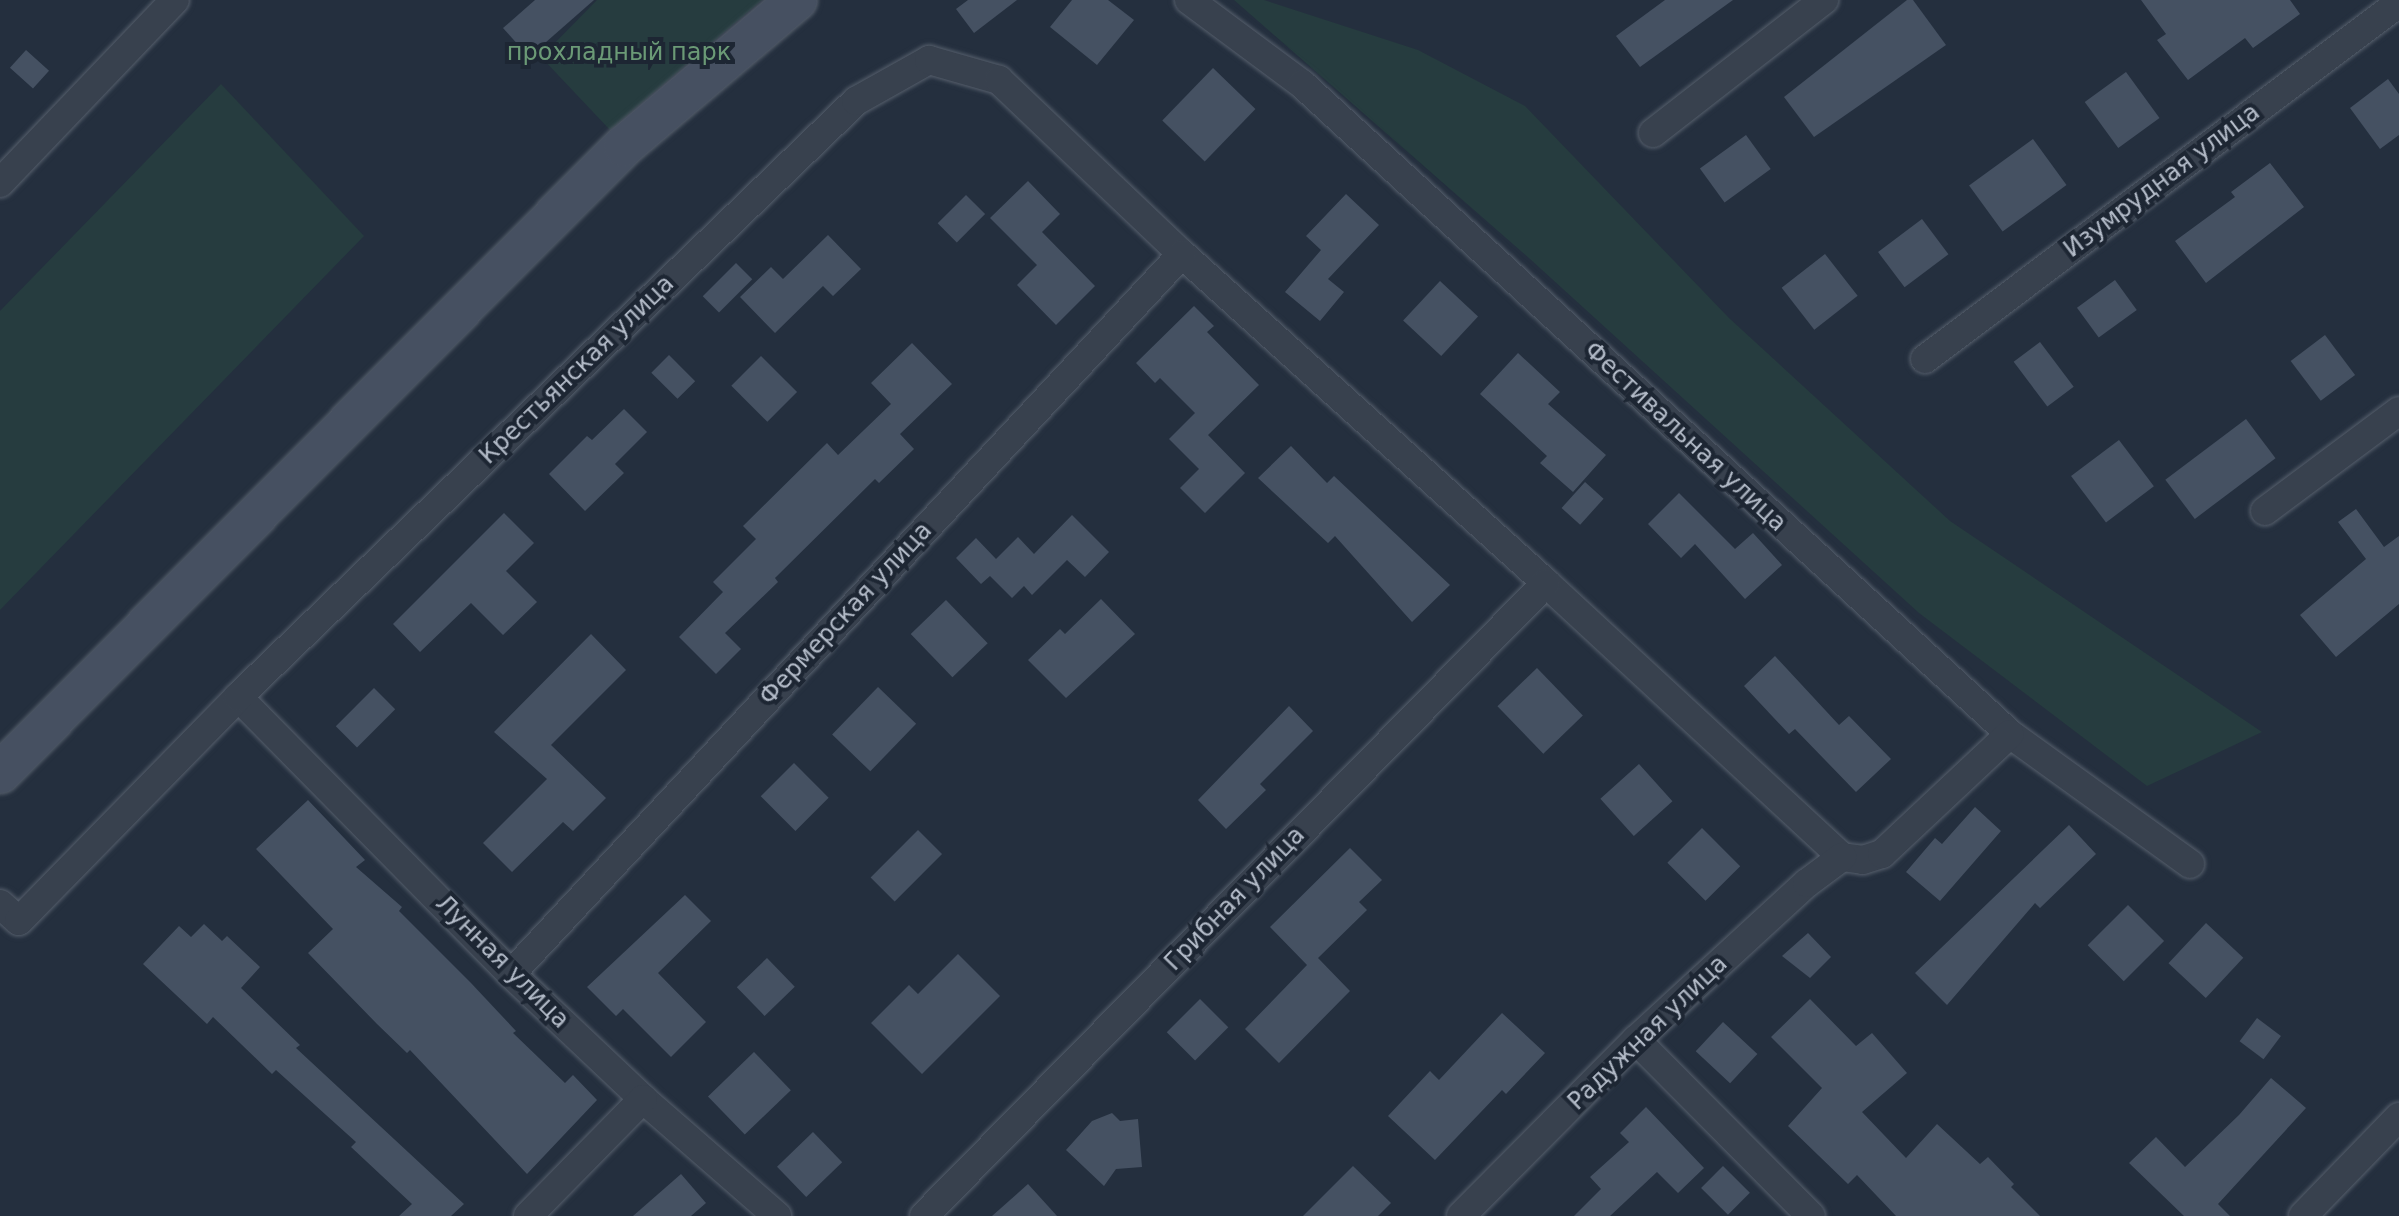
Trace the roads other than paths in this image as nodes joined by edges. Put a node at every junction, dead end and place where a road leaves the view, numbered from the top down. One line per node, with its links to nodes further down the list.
1 (175, 0): 7 (street)
2 (797, 0): 15 (main road)
3 (1189, 0): 14 (street, Фестивальная улица)
4 (1824, 0): 6 (street)
5 (2399, 3): 9 (street, Изумрудная улица)
6 (1653, 133)
7 (0, 183)
8 (1182, 254): 12 (street); 13 (street, Крестьянская улица); 19 (street, Фермерская улица)
9 (1925, 359)
10 (2399, 411): 11 (street)
11 (2265, 511)
12 (1546, 583): 16 (street); 25 (street, Грибная улица)
13 (238, 697): 18 (street, Крестьянская улица); 19 (street, Лунная улица)
14 (2010, 734): 16 (street); 17 (street, Фестивальная улица)
15 (0, 773)
16 (1842, 857): 20 (street, Радужная улица)
17 (2190, 864)
18 (0, 904)
19 (511, 974): 21 (street, Лунная улица)
20 (1636, 1040): 26 (street, Радужная улица); 27 (street)
21 (643, 1099): 23 (street); 24 (street, Лунная улица)
22 (2399, 1117): 28 (street)
23 (528, 1216)
24 (777, 1216)
25 (924, 1216)
26 (1461, 1216)
27 (1811, 1216)
28 (2303, 1216)

